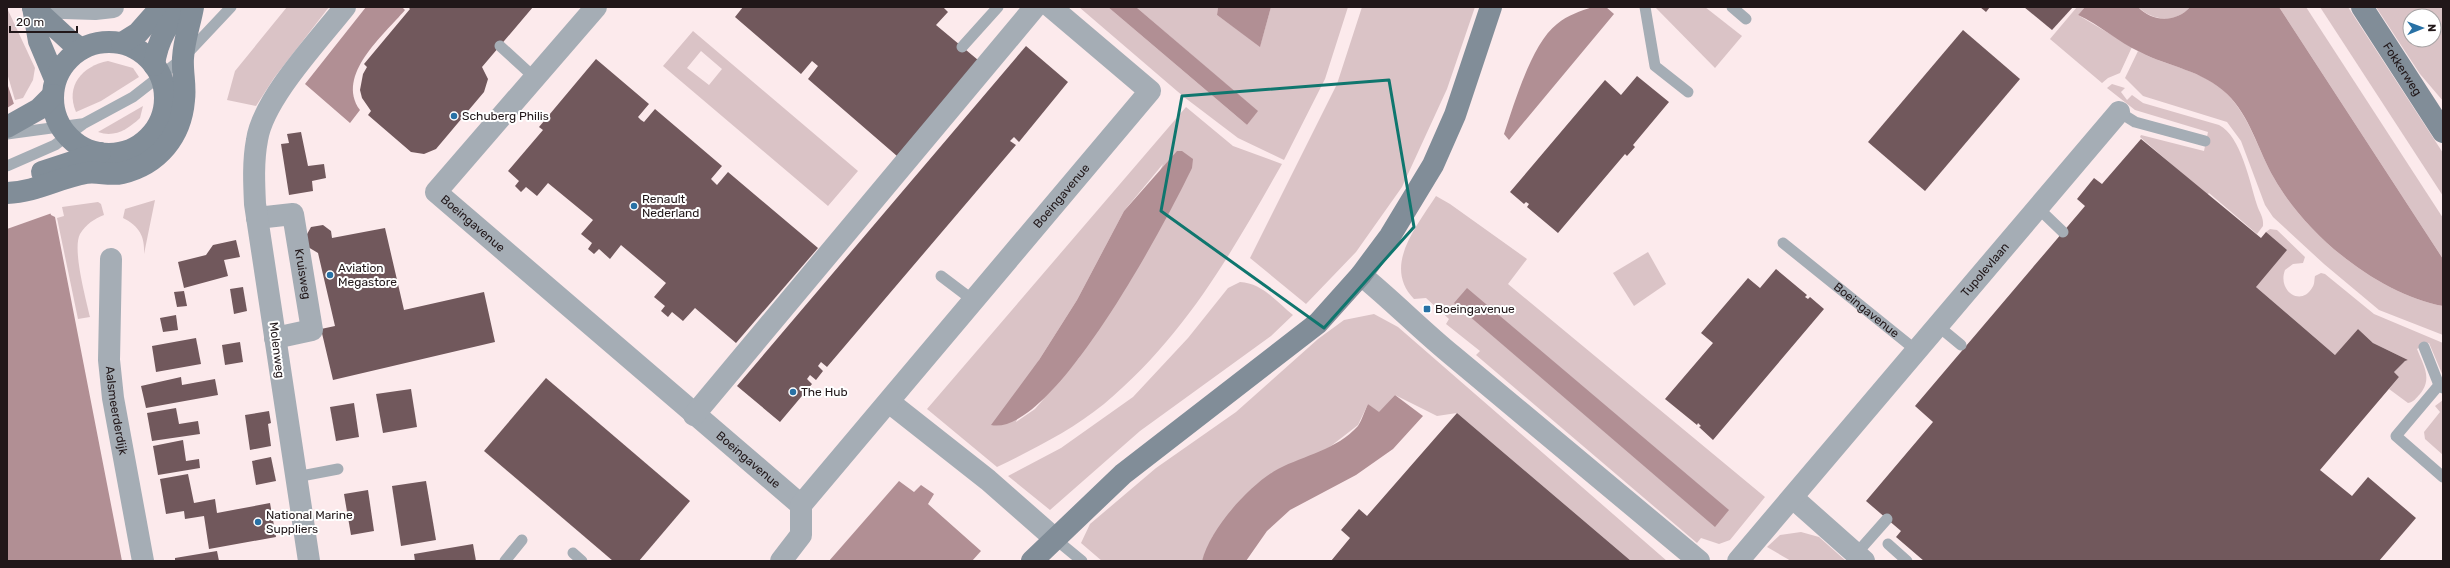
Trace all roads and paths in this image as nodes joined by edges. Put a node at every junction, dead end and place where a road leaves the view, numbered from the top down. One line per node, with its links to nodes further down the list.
1 (33, 7): 2 (street); 20 (main road); 24 (main road)
2 (113, 7)
3 (162, 7): 17 (main road)
4 (188, 7): 22 (main road)
5 (193, 7): 21 (main road)
6 (231, 7): 21 (lane)
7 (346, 7): 38 (street, Molenweg)
8 (596, 7): 23 (street, Boeingavenue)
9 (998, 7): 19 (lane)
10 (1035, 7): 52 (street)
11 (1051, 7): 44 (street, Boeingavenue)
12 (1491, 7): 42 (main road)
13 (1645, 7): 25 (lane)
14 (1732, 7): 16 (lane)
15 (2362, 7): 29 (main road, Fokkerweg)
16 (1746, 19)
17 (122, 43): 20 (main road); 22 (main road)
18 (500, 46): 23 (lane)
19 (962, 47)
20 (81, 49): 24 (main road)
21 (183, 58): 22 (lane); 34 (main road)
22 (157, 70): 28 (lane); 32 (main road)
23 (535, 78): 52 (street, Boeingavenue)
24 (54, 87): 27 (main road); 28 (main road)
25 (1688, 92)
26 (2119, 112): 31 (lane, Tupolevlaan); 37 (street, Tupolevlaan)
27 (18, 126): 28 (lane); 30 (lane)
28 (71, 129): 32 (main road); 34 (lane)
29 (2443, 132)
30 (7, 134)
31 (2205, 141)
32 (100, 153): 34 (main road)
33 (7, 166): 34 (lane)
34 (39, 172): 35 (main road); 36 (main road)
35 (7, 189)
36 (7, 194)
37 (2038, 208): 39 (lane); 45 (street, Tupolevlaan)
38 (257, 218): 46 (street, Molenweg); 46 (street, Kruisweg)
39 (2063, 232)
40 (1782, 243): 49 (lane, Boeingavenue)
41 (111, 259): 64 (street, Aalsmeerderdijk)
42 (1361, 275): 59 (main road); 71 (street)
43 (941, 276): 44 (lane)
44 (974, 301): 51 (street, Boeingavenue)
45 (1938, 326): 47 (lane); 49 (street, Tupolevlaan)
46 (275, 338): 54 (street, Molenweg)
47 (1961, 345)
48 (2424, 347): 50 (lane)
49 (1917, 351): 56 (street, Tupolevlaan)
50 (2441, 386): 55 (lane)
51 (889, 402): 57 (street, Boeingavenue); 59 (street)
52 (694, 415): 57 (street, Boeingavenue)
53 (338, 469): 54 (lane)
54 (296, 477): 65 (street, Molenweg)
55 (2443, 477)
56 (1792, 498): 63 (street); 72 (street, Tupolevlaan)
57 (801, 505): 68 (street)
58 (1887, 519): 63 (lane)
59 (1054, 538): 69 (main road); 70 (lane)
60 (522, 540): 66 (lane)
61 (1888, 544): 73 (lane)
62 (573, 553): 67 (lane)
63 (1860, 558)
64 (143, 561)
65 (309, 561)
66 (505, 561)
67 (582, 561)
68 (781, 561)
69 (1032, 561)
70 (1082, 561)
71 (1699, 561)
72 (1738, 561)
73 (1907, 561)

